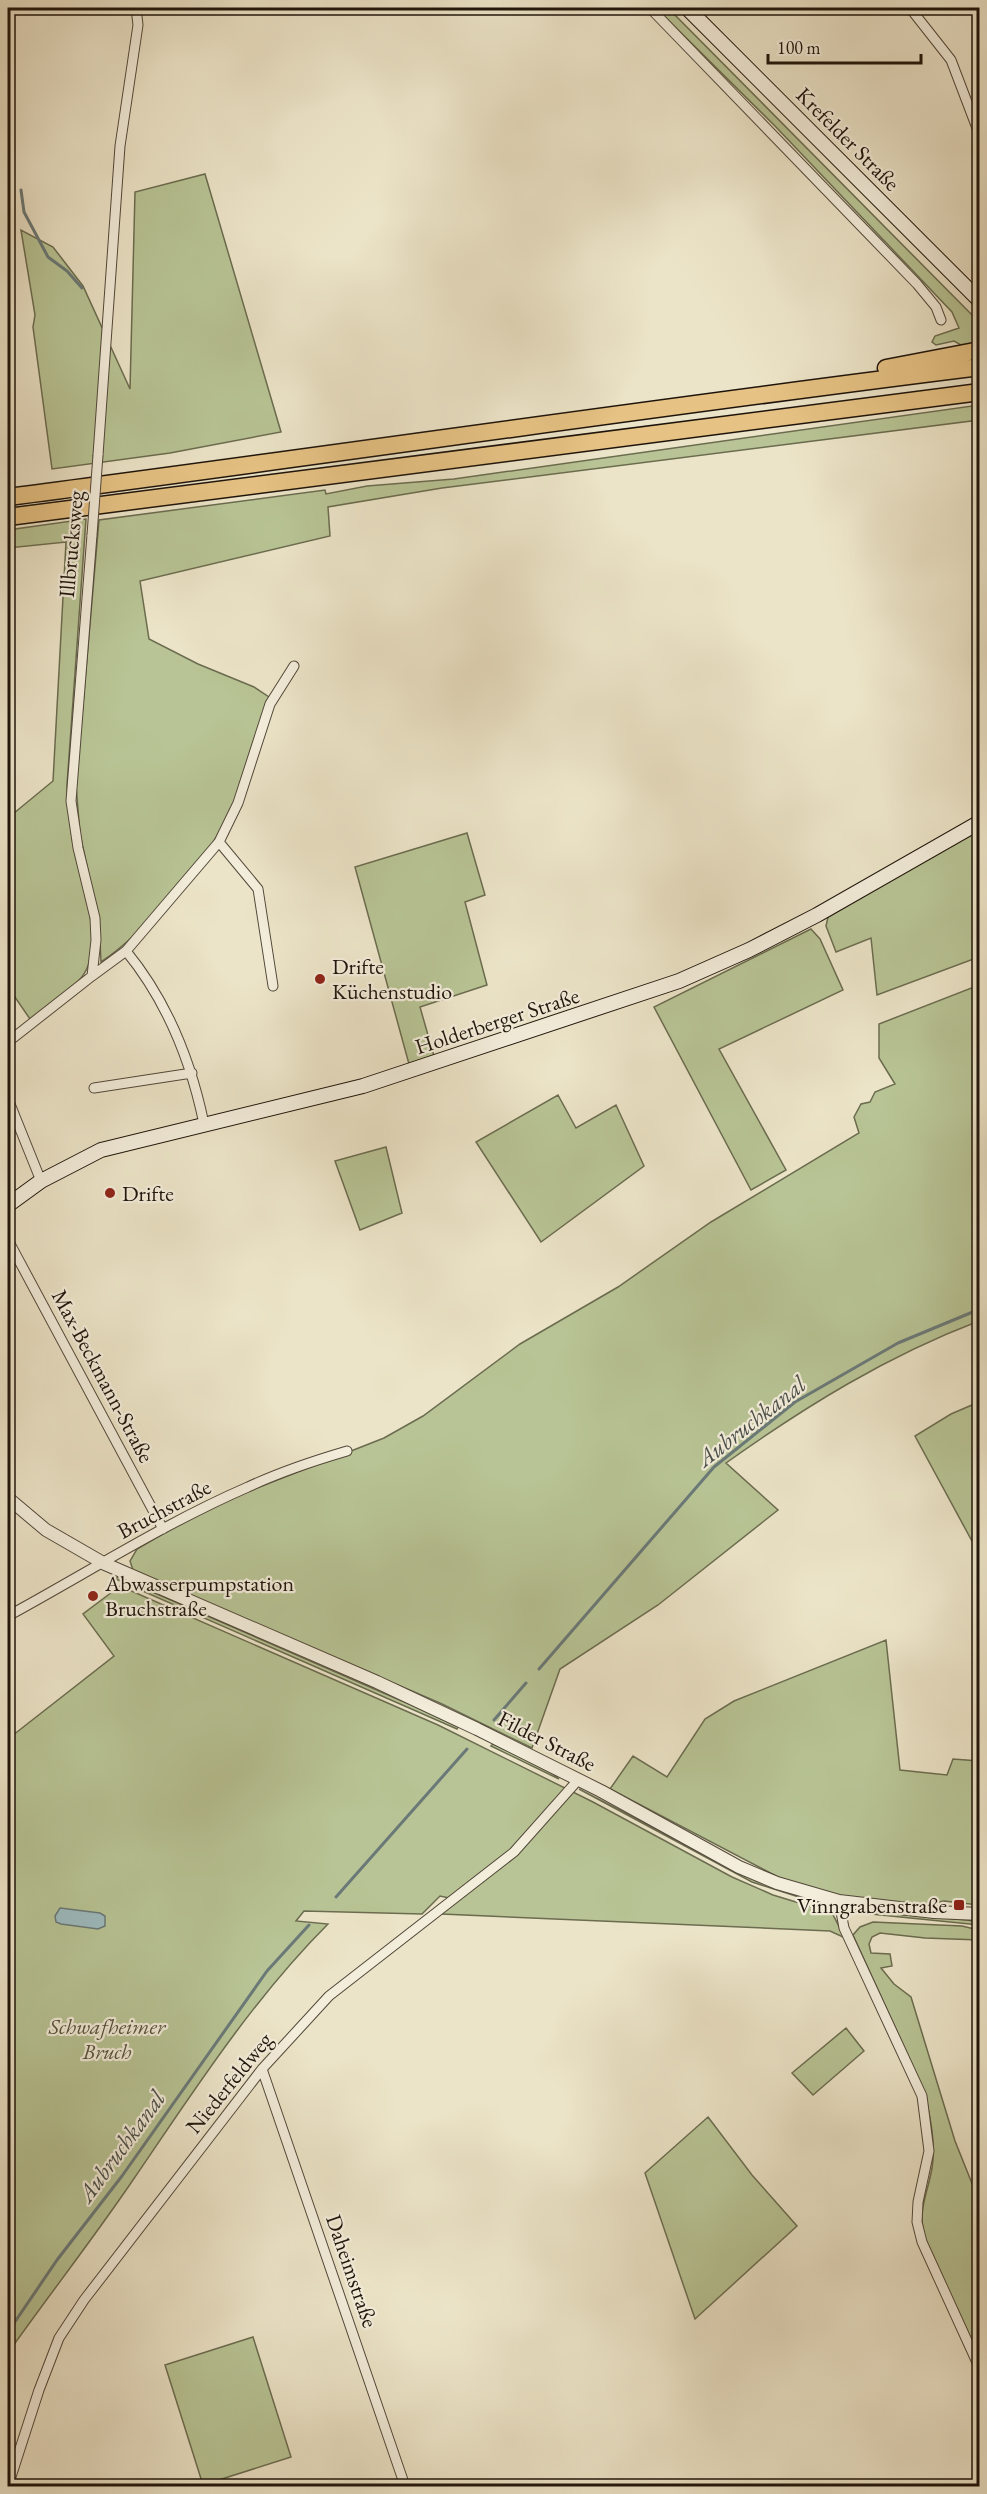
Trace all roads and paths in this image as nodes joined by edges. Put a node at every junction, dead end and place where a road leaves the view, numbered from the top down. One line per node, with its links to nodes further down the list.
1 (136, 8): 18 (street, Illbrucksweg, bridge)
2 (650, 8): 7 (street)
3 (687, 8): 6 (main road, Krefelder Straße)
4 (910, 8): 5 (street)
5 (980, 136)
6 (980, 301)
7 (940, 320)
8 (980, 351): 10 (highway)
9 (980, 367): 10 (highway)
10 (771, 392): 12 (highway)
11 (980, 392): 13 (highway)
12 (8, 497)
13 (8, 517)
14 (294, 666): 16 (street)
15 (980, 822): 24 (main road, Holderberger Straße)
16 (219, 842): 17 (street); 19 (street)
17 (126, 951): 18 (street); 21 (street)
18 (92, 976): 20 (street)
19 (273, 986)
20 (8, 1042)
21 (192, 1073): 22 (street); 24 (street)
22 (94, 1088)
23 (8, 1099): 25 (street)
24 (204, 1124): 25 (main road, Holderberger Straße)
25 (41, 1181): 26 (main road, Holderberger Straße)
26 (8, 1205)
27 (8, 1240): 30 (street, Max-Beckmann-Straße)
28 (346, 1450): 30 (street, Bruchstraße)
29 (8, 1498): 31 (street, Filder Straße)
30 (163, 1529): 31 (street, Bruchstraße)
31 (105, 1564): 32 (street, Bruchstraße); 33 (street, Filder Straße)
32 (8, 1616)
33 (578, 1780): 34 (street, Filder Straße); 36 (street, Niederfeldweg)
34 (839, 1901): 35 (street, Filder Straße); 37 (street)
35 (980, 1914)
36 (262, 2069): 38 (street, Niederfeldweg); 39 (street, Daheimstraße)
37 (980, 2368)
38 (8, 2487)
39 (405, 2487)

